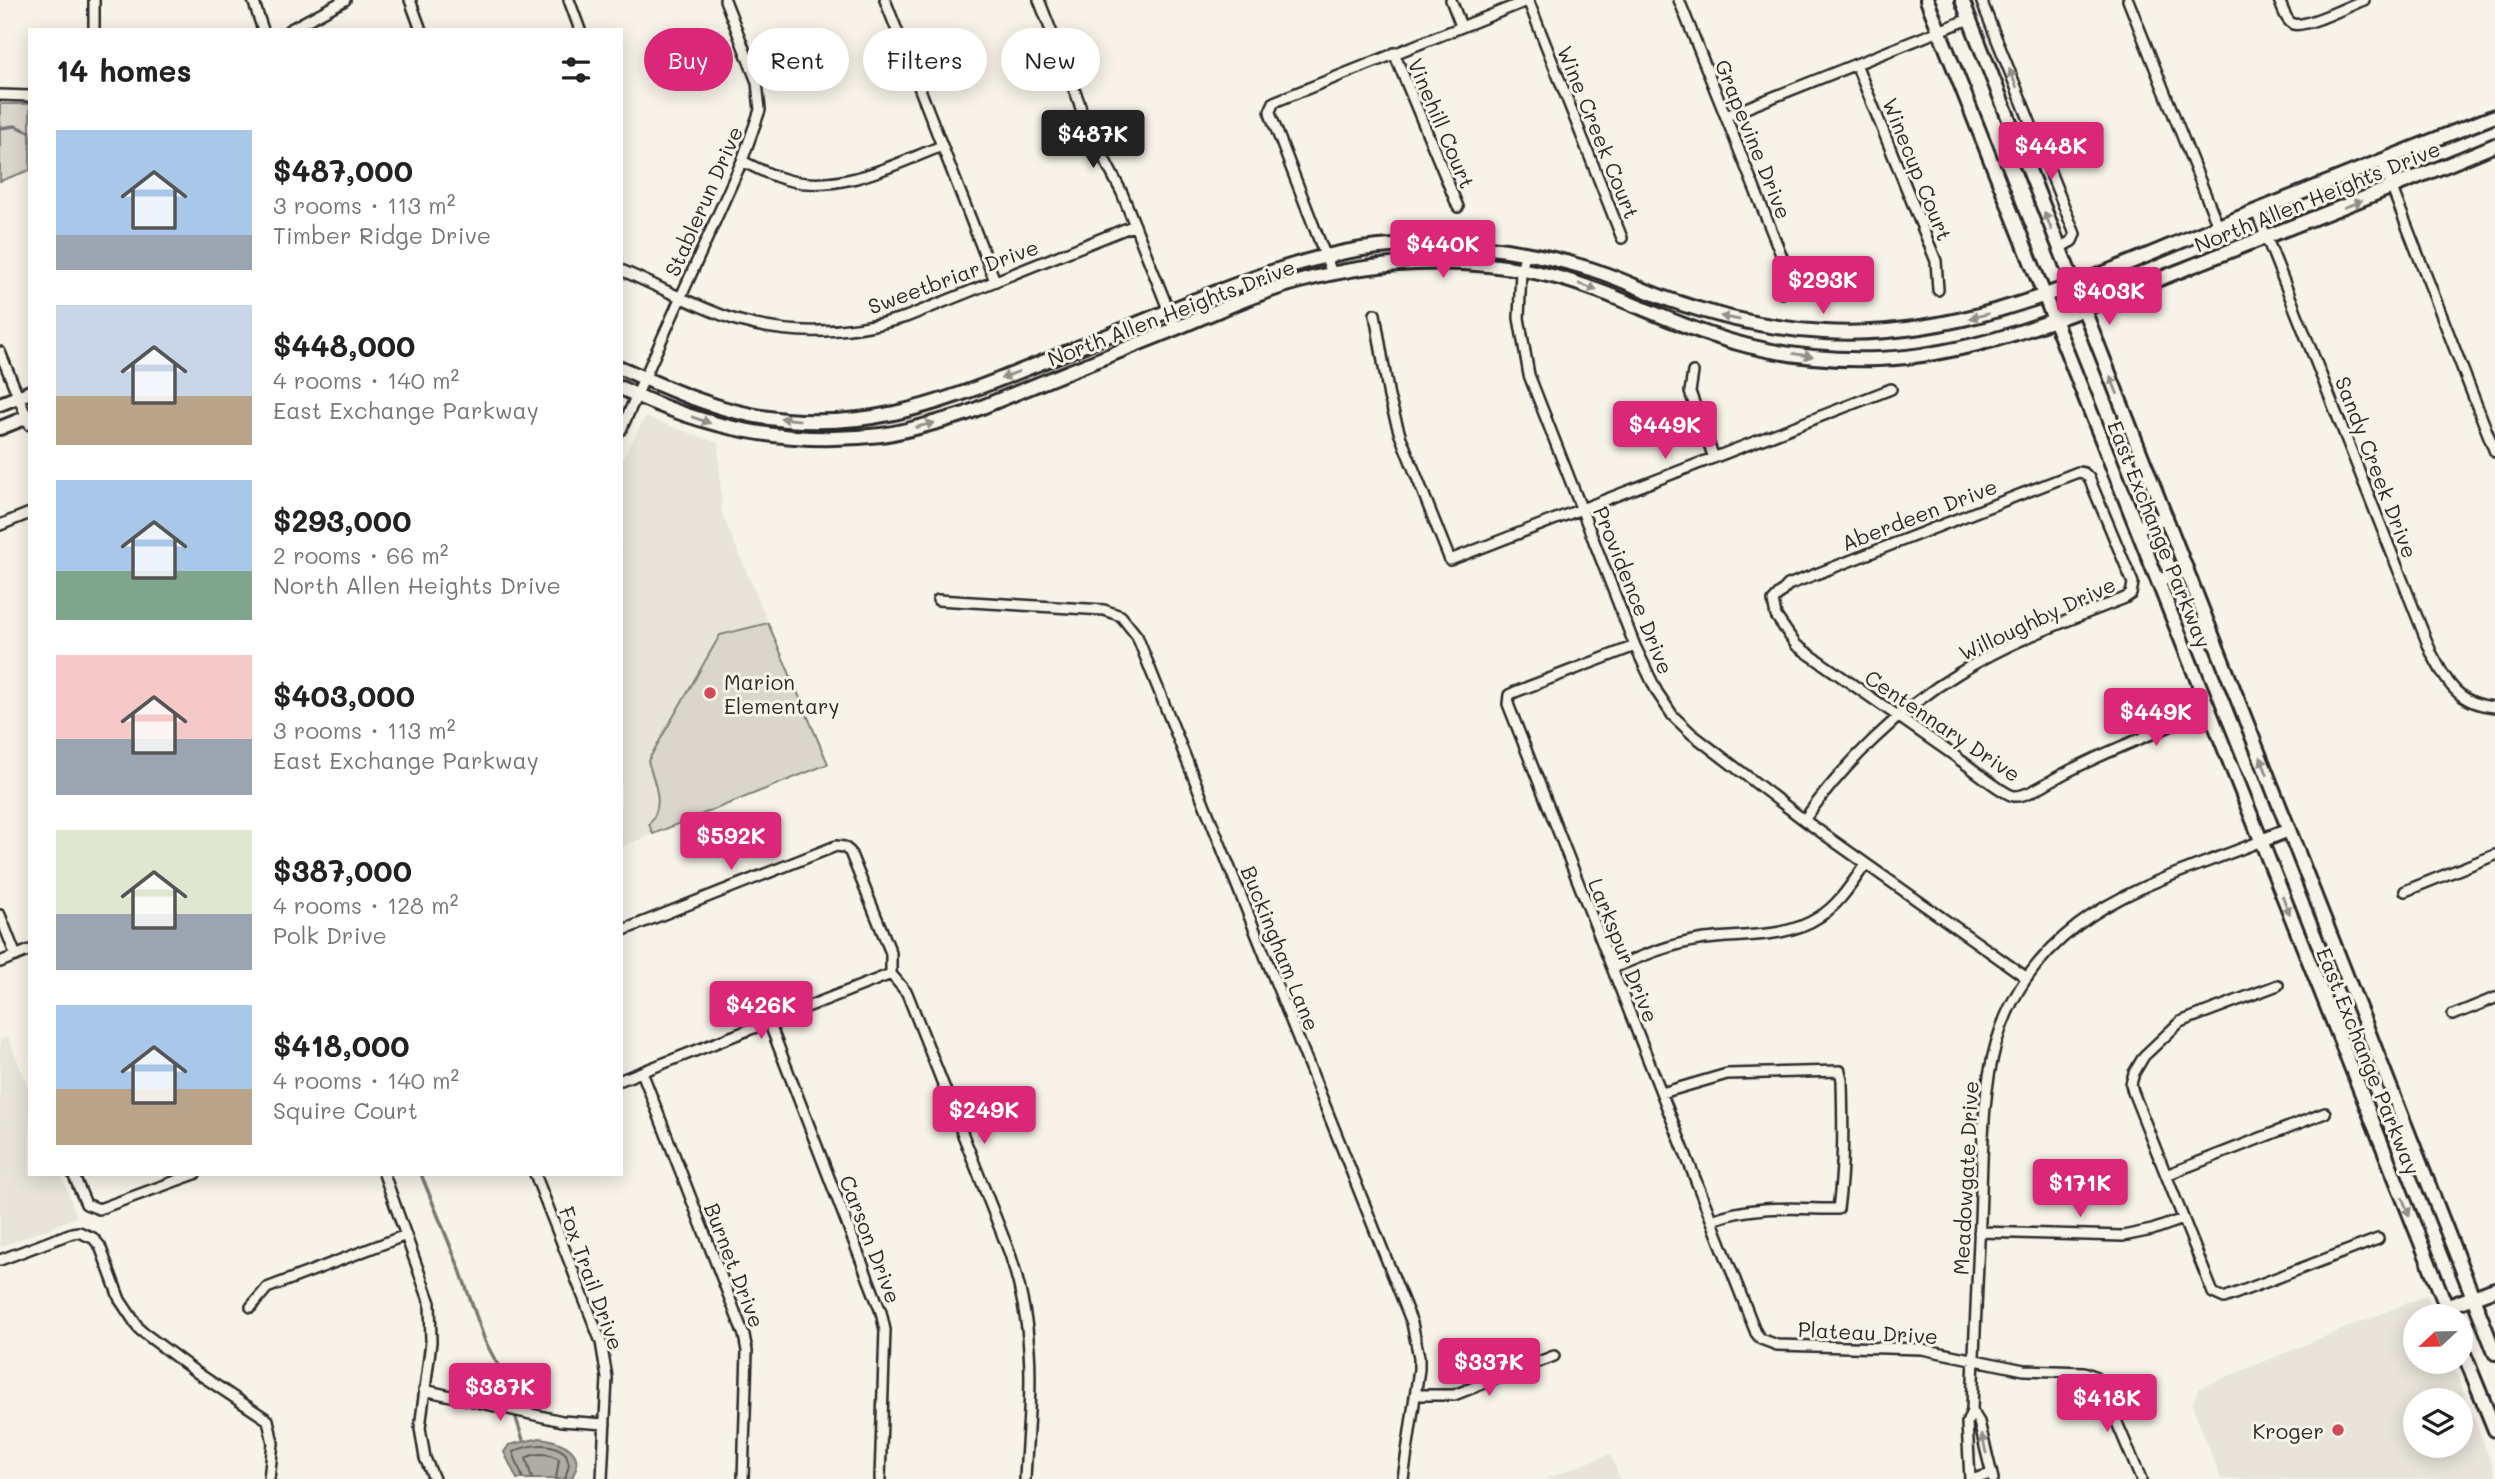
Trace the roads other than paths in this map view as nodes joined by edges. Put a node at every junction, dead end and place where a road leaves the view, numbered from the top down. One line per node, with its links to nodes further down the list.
1 (94, 0): 20 (street)
2 (253, 0): 21 (street)
3 (345, 0): 22 (street)
4 (410, 0): 23 (street)
5 (569, 0): 24 (street)
6 (725, 0): 35 (street, Stablerun Drive)
7 (885, 0): 33 (street)
8 (1039, 0): 39 (street)
9 (1451, 0): 19 (street)
10 (1528, 0): 19 (street); 42 (street, Wine Creek Court)
11 (1679, 0): 30 (street, Grapevine Drive)
12 (1927, 0): 25 (main road, East Exchange Parkway)
13 (1962, 0): 18 (main road, East Exchange Parkway)
14 (1981, 0): 43 (street, one-way to 14)
15 (2128, 0): 40 (street)
16 (2278, 0): 17 (street)
17 (2364, 0)
18 (1969, 19): 25 (street); 43 (main road, East Exchange Parkway, one-way to 18)
19 (1461, 26): 26 (street)
20 (94, 28)
21 (262, 28)
22 (293, 28)
23 (420, 28)
24 (579, 28)
25 (1939, 31): 27 (street); 53 (main road, East Exchange Parkway)
26 (1394, 53): 37 (street, Vinehill Court); 45 (street)
27 (1856, 64): 30 (street); 51 (street, Winecup Court)
28 (0, 95): 29 (street)
29 (28, 96)
30 (1726, 116): 52 (street, Grapevine Drive)
31 (2495, 116): 34 (main road, North Allen Heights Drive)
32 (2495, 145): 36 (main road, North Allen Heights Drive)
33 (942, 146): 35 (street); 49 (street)
34 (2381, 160): 36 (street); 38 (main road, North Allen Heights Drive)
35 (741, 161): 54 (street, Stablerun Drive)
36 (2392, 188): 41 (main road, North Allen Heights Drive, one-way to 36); 73 (street)
37 (1458, 207)
38 (2256, 211): 40 (main road, North Allen Heights Drive); 41 (street, Sandy Creek Drive)
39 (1135, 225): 49 (street, Sweetbriar Drive); 56 (street)
40 (2218, 226): 50 (main road, North Allen Heights Drive)
41 (2267, 236): 55 (main road, North Allen Heights Drive); 86 (street, Sandy Creek Drive)
42 (1622, 237)
43 (2059, 248): 50 (main road, East Exchange Parkway)
44 (1526, 252): 45 (main road, North Allen Heights Drive); 46 (street, Providence Drive); 53 (main road, North Allen Heights Drive, one-way to 44)
45 (1326, 256): 48 (street); 56 (main road, North Allen Heights Drive)
46 (1521, 270): 48 (main road, North Allen Heights Drive); 58 (main road, North Allen Heights Drive, one-way to 58); 75 (street, Providence Drive)
47 (623, 271): 54 (street, Sweetbriar Drive)
48 (1332, 273): 59 (main road, North Allen Heights Drive)
49 (995, 281): 54 (street, Sweetbriar Drive)
50 (2074, 285): 53 (main road, North Allen Heights Drive); 55 (main road, East Exchange Parkway)
51 (1938, 290)
52 (1782, 293)
53 (2044, 295): 58 (main road, East Exchange Parkway)
54 (681, 296): 63 (street, Stablerun Drive)
55 (2084, 309): 58 (main road, North Allen Heights Drive); 77 (main road, East Exchange Parkway, one-way to 55)
56 (1170, 311): 59 (street); 63 (main road, North Allen Heights Drive, one-way to 63)
57 (1375, 314): 75 (street)
58 (2054, 320): 79 (main road, East Exchange Parkway)
59 (1177, 328): 67 (main road, North Allen Heights Drive, one-way to 59)
60 (0, 352): 66 (street)
61 (623, 369): 63 (main road, North Allen Heights Drive)
62 (1693, 372): 74 (street)
63 (646, 379): 67 (street, Stablerun Drive)
64 (623, 389): 67 (main road, North Allen Heights Drive)
65 (1891, 389): 74 (street)
66 (24, 394): 68 (main road); 69 (street)
67 (638, 396): 71 (street, Stablerun Drive)
68 (0, 404)
69 (28, 414)
70 (28, 419): 72 (main road)
71 (623, 426)
72 (0, 428)
73 (2495, 452)
74 (1714, 458): 75 (street)
75 (1581, 509): 85 (street, Providence Drive)
76 (28, 514): 78 (street)
77 (2166, 517): 79 (main road); 80 (main road, East Exchange Parkway)
78 (0, 525)
79 (2137, 528): 81 (main road, East Exchange Parkway)
80 (2187, 570): 81 (main road); 90 (main road, East Exchange Parkway, one-way to 80)
81 (2158, 581): 91 (main road, East Exchange Parkway)
82 (2133, 590): 84 (street, Aberdeen Drive); 87 (street, Willoughby Drive)
83 (938, 600): 133 (street, Buckingham Lane)
84 (1773, 601): 87 (street, Centennary Drive)
85 (1635, 646): 89 (street, Providence Drive); 100 (street, Larkspur Drive)
86 (2495, 707)
87 (1899, 718): 88 (street, Centennary Drive); 89 (street, Willoughby Drive)
88 (2177, 723)
89 (1804, 820): 93 (street, Providence Drive)
90 (2289, 830): 91 (main road); 123 (main road, East Exchange Parkway)
91 (2261, 841): 102 (street, Meadowgate Drive); 124 (main road, East Exchange Parkway, one-way to 124)
92 (2495, 855): 94 (street)
93 (1866, 865): 100 (street); 102 (street, Providence Drive)
94 (2405, 891)
95 (0, 915): 98 (street)
96 (623, 930): 101 (street)
97 (28, 951): 98 (street)
98 (16, 956): 99 (street)
99 (0, 962)
100 (1613, 968): 109 (street, Larkspur Drive)
101 (891, 974): 106 (street); 143 (street)
102 (2027, 978): 118 (street, Meadowgate Drive)
103 (2278, 985): 111 (street)
104 (2495, 998): 105 (street)
105 (2452, 1014)
106 (769, 1022): 107 (street); 142 (street, Carson Drive)
107 (642, 1072): 108 (street); 141 (street, Burnet Drive)
108 (623, 1079)
109 (1662, 1093): 117 (street, Larkspur Drive); 117 (street)
110 (2325, 1113): 111 (street)
111 (2165, 1175): 116 (street)
112 (74, 1176): 113 (street)
113 (190, 1176)
114 (385, 1176): 119 (street)
115 (536, 1176): 135 (street, Fox Trail Drive)
116 (2183, 1219): 118 (street); 120 (street)
117 (1712, 1220): 127 (street, Larkspur Drive)
118 (1979, 1232): 130 (street, Meadowgate Drive)
119 (406, 1236): 126 (street); 132 (street)
120 (2378, 1239)
121 (0, 1260): 138 (street)
122 (2495, 1289): 123 (main road)
123 (2473, 1297): 125 (main road); 128 (main road, East Exchange Parkway)
124 (2445, 1304)
125 (2461, 1304)
126 (251, 1307)
127 (1764, 1341): 130 (street, Plateau Drive)
128 (2495, 1353)
129 (1553, 1356): 133 (street)
130 (1973, 1359): 134 (street, Meadowgate Drive); 146 (street, Plateau Drive)
131 (2472, 1374): 136 (main road)
132 (424, 1390): 135 (street); 139 (street)
133 (1417, 1395): 144 (street, Buckingham Lane)
134 (1972, 1411): 137 (street, Meadowgate Drive, one-way to 134); 145 (street, Meadowgate Drive)
135 (605, 1424): 140 (street, Fox Trail Drive)
136 (2495, 1430)
137 (1992, 1476): 145 (street)
138 (269, 1479)
139 (434, 1479)
140 (602, 1479)
141 (744, 1479)
142 (880, 1479)
143 (1025, 1479)
144 (1403, 1479)
145 (1972, 1479)
146 (2141, 1479)

